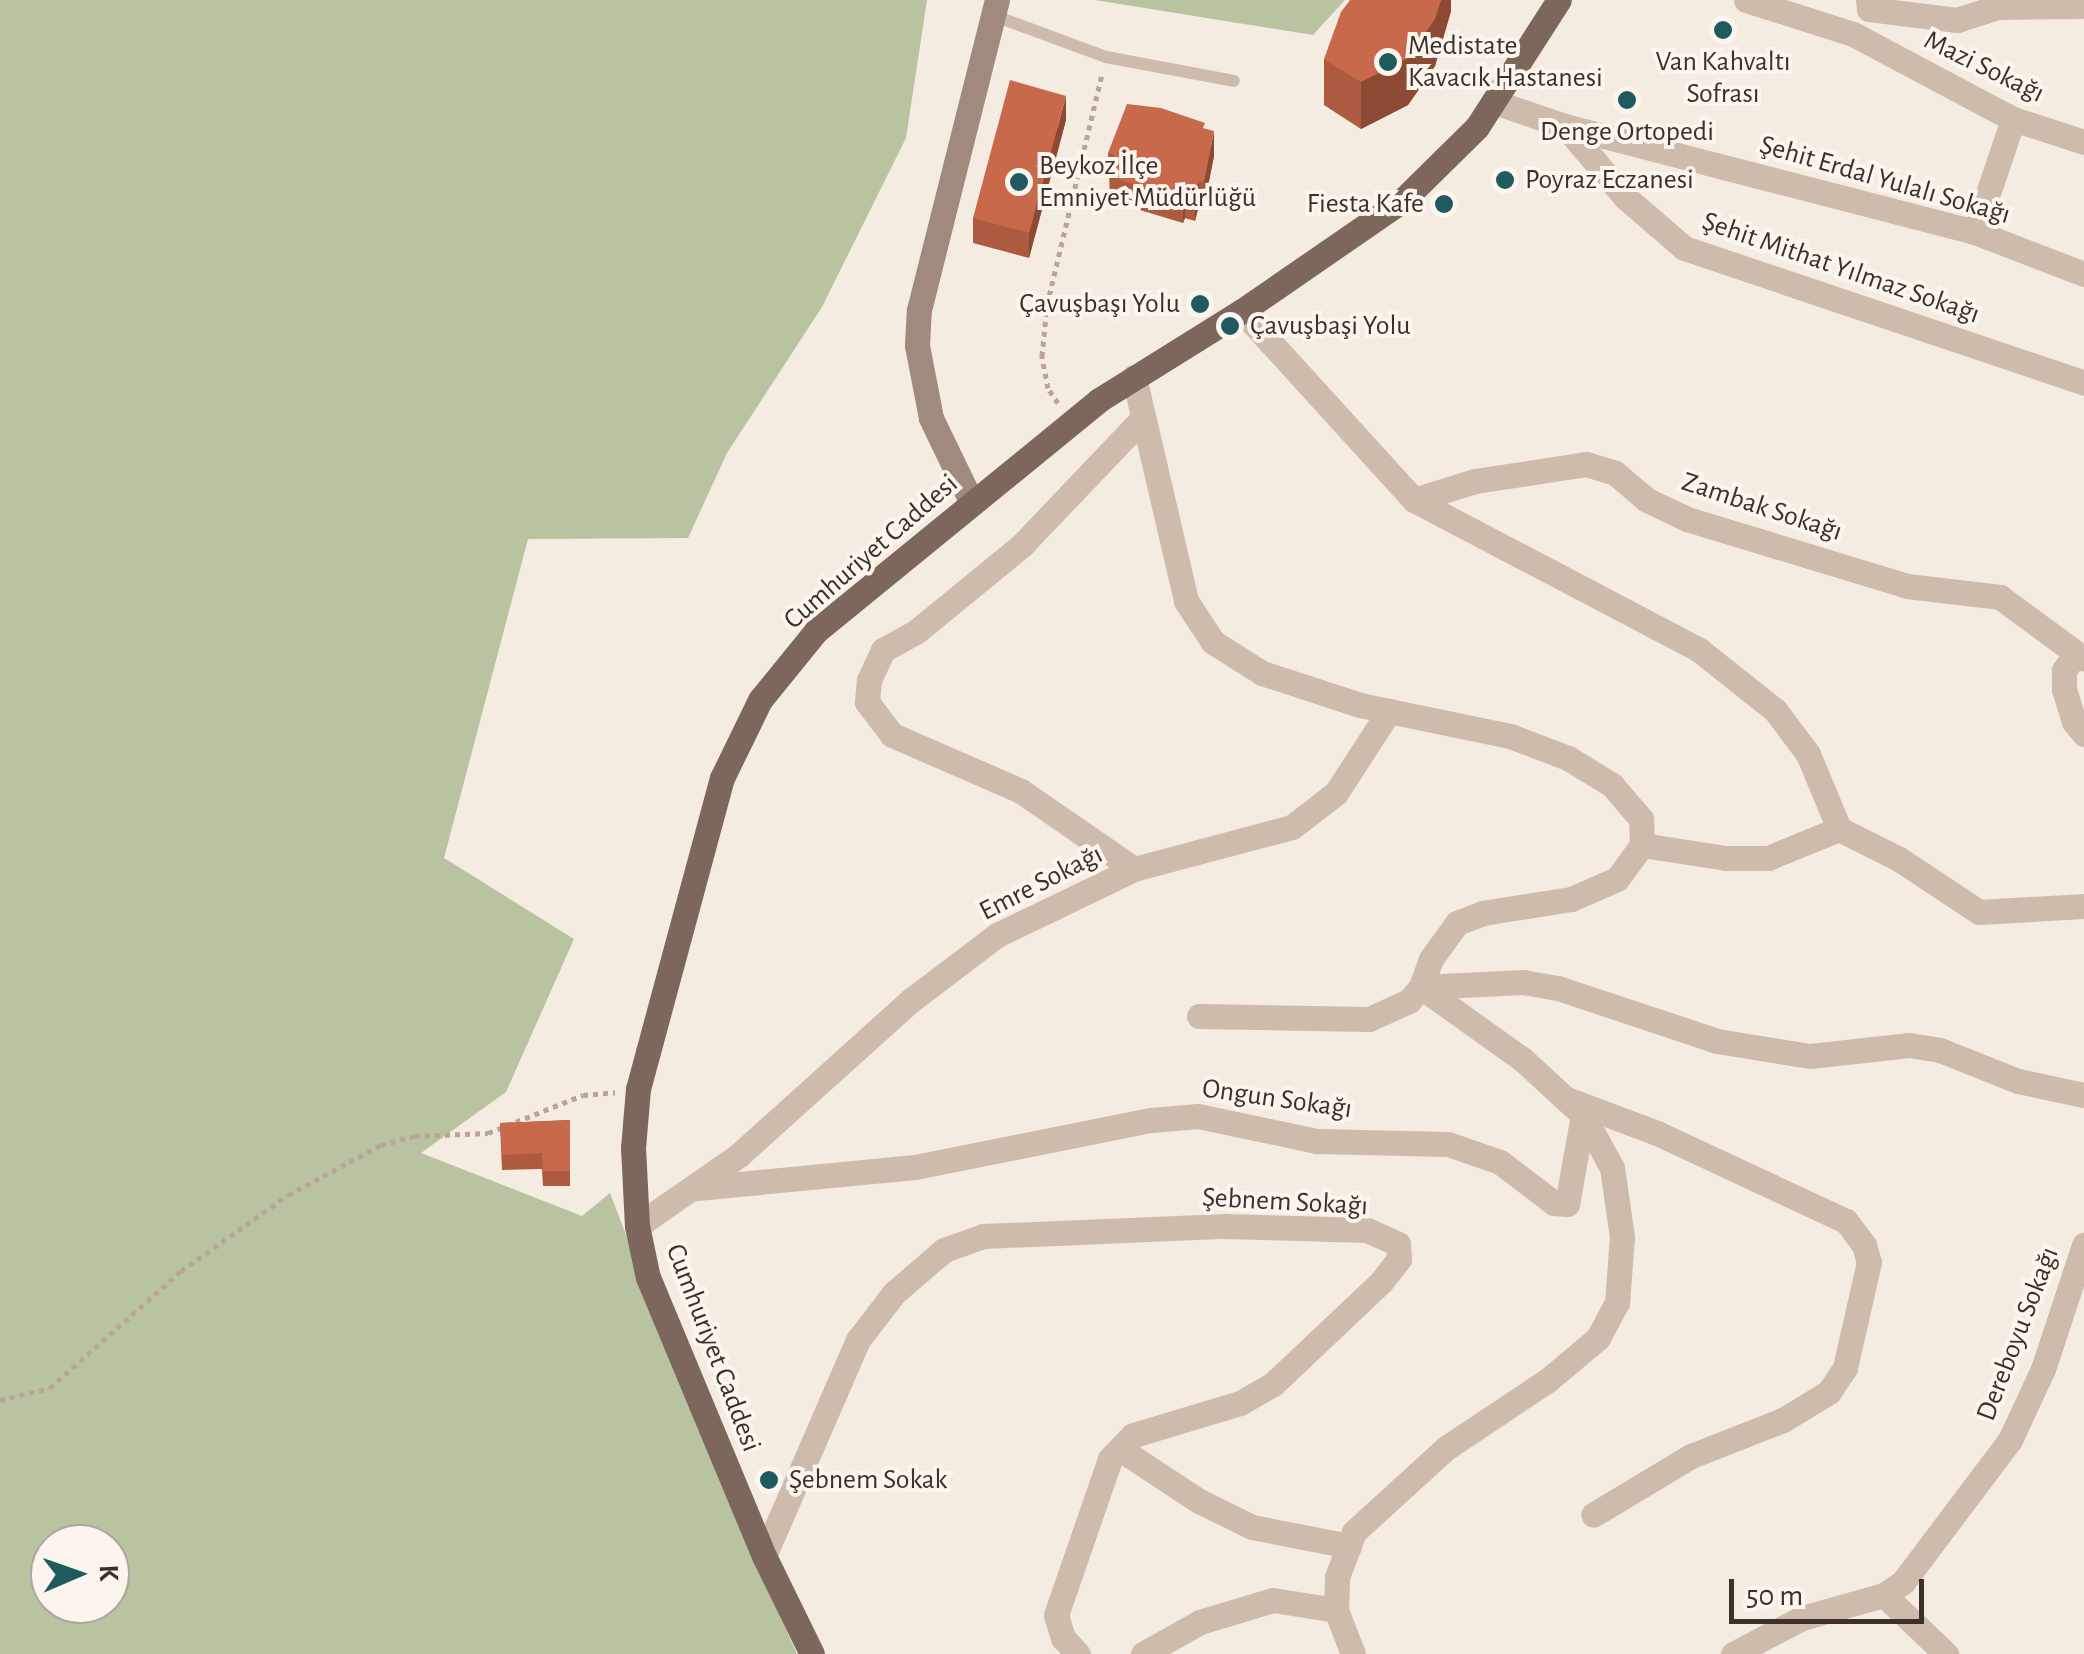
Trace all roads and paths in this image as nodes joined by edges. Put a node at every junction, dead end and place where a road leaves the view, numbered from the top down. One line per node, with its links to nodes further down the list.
1 (1559, 0): 9 (main road, Cumhuriyet Caddesi)
2 (1746, 0): 6 (street, Mazi Sokağı)
3 (1868, 4): 4 (street); 6 (street)
4 (2084, 6)
5 (996, 8): 7 (lane); 21 (street)
6 (1853, 34): 10 (street, Mazi Sokağı)
7 (1106, 57): 8 (lane); 19 (path)
8 (1234, 81)
9 (1494, 102): 11 (street, Şehit Erdal Yulalı Sokağı); 15 (main road, Cumhuriyet Caddesi)
10 (2014, 120): 12 (street, Mazi Sokağı); 13 (street)
11 (1565, 126): 13 (street, Şehit Erdal Yulalı Sokağı); 17 (street, Şehit Mithat Yılmaz Sokağı)
12 (2084, 142)
13 (1975, 232): 14 (street, Şehit Erdal Yulalı Sokağı)
14 (2084, 274)
15 (1242, 312): 16 (main road, Cumhuriyet Caddesi); 20 (street)
16 (1134, 377): 18 (street); 19 (main road, Cumhuriyet Caddesi)
17 (2084, 383)
18 (1143, 418): 23 (street); 27 (street)
19 (1070, 423): 21 (main road, Cumhuriyet Caddesi)
20 (1414, 500): 22 (street, Zambak Sokağı); 25 (street)
21 (972, 503): 31 (main road, Cumhuriyet Caddesi)
22 (2080, 657): 24 (street)
23 (1389, 711): 26 (street); 27 (street, Emre Sokağı)
24 (2084, 734)
25 (1839, 830): 26 (street); 28 (street)
26 (1642, 845): 29 (street)
27 (1134, 869): 34 (street, Emre Sokağı)
28 (2084, 906)
29 (1422, 987): 30 (street); 32 (street); 33 (street)
30 (1199, 1016)
31 (638, 1089): 35 (main road, Cumhuriyet Caddesi); 37 (path)
32 (2084, 1095)
33 (1574, 1106): 34 (street, Ongun Sokağı); 39 (street); 40 (street)
34 (697, 1188): 35 (street, Emre Sokağı)
35 (637, 1226): 41 (main road, Cumhuriyet Caddesi)
36 (2084, 1246): 42 (street, Dereboyu Sokağı)
37 (0, 1400)
38 (1120, 1448): 40 (street); 41 (street, Şebnem Sokağı); 45 (street)
39 (1593, 1515)
40 (1349, 1546): 43 (street)
41 (764, 1556): 44 (main road, Cumhuriyet Caddesi)
42 (1884, 1595): 48 (street, Dereboyu Sokağı); 49 (street)
43 (1336, 1610): 46 (street); 47 (street)
44 (812, 1654)
45 (1078, 1654)
46 (1143, 1654)
47 (1353, 1654)
48 (1733, 1654)
49 (1946, 1654)

